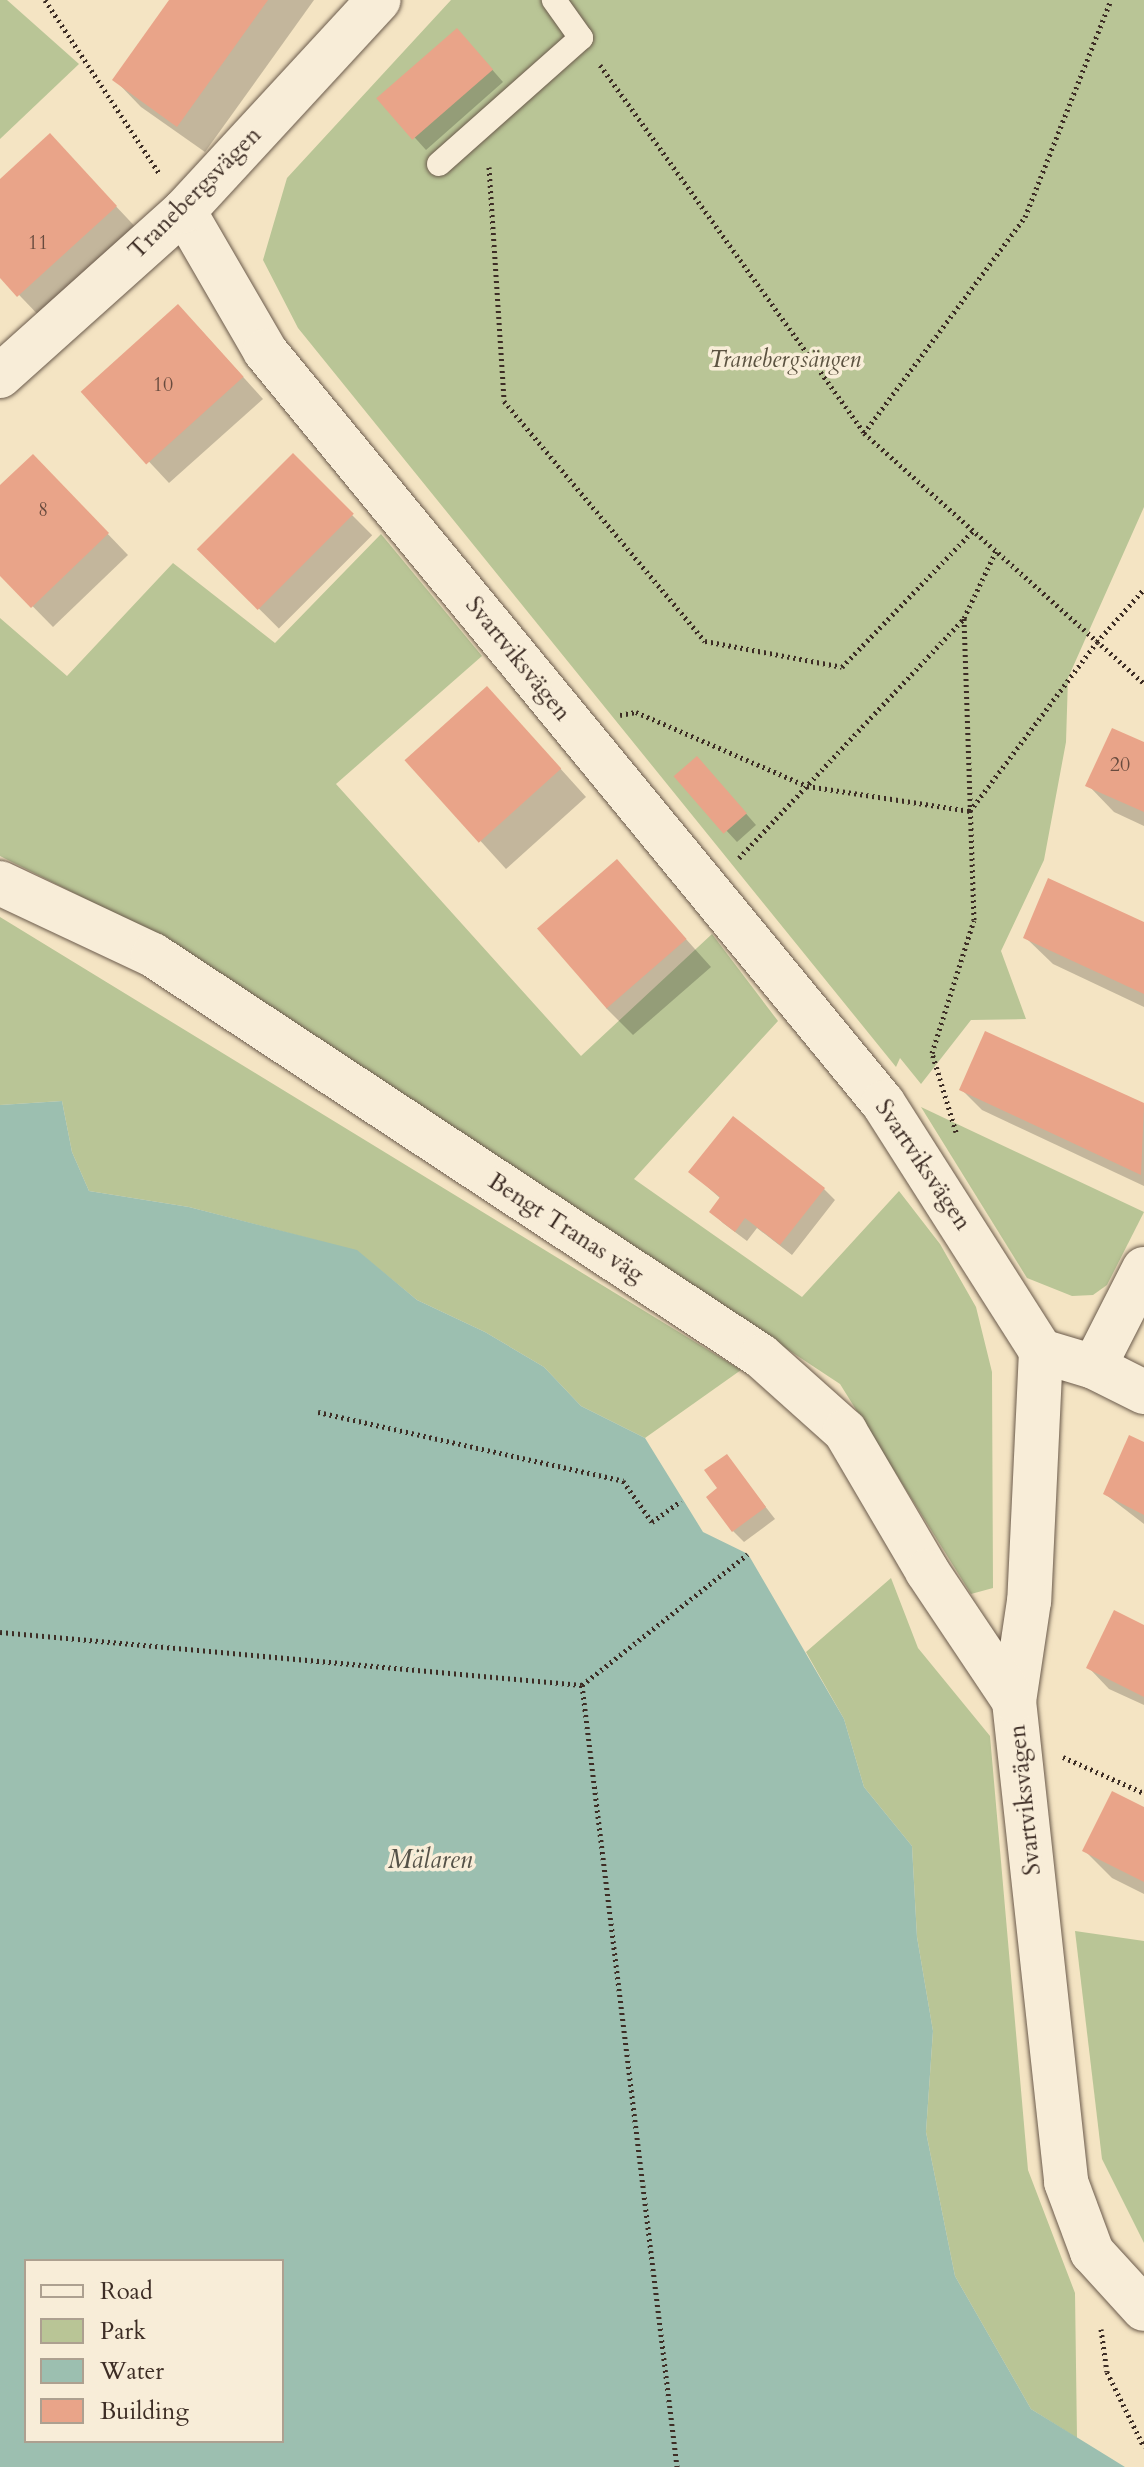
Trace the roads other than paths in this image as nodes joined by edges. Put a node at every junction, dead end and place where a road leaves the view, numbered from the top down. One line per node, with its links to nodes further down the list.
1 (379, 0): 4 (street, Tranebergsvägen)
2 (554, 0): 3 (lane)
3 (439, 164)
4 (184, 211): 5 (street, Tranebergsvägen); 8 (street, Svartviksvägen)
5 (0, 376)
6 (0, 883): 11 (street, Bengt Tranas väg)
7 (1144, 1269): 9 (street)
8 (1041, 1351): 9 (street); 11 (street, Svartviksvägen)
9 (1094, 1367): 10 (street)
10 (1144, 1392)
11 (1014, 1701): 12 (street, Svartviksvägen)
12 (1144, 2309)

